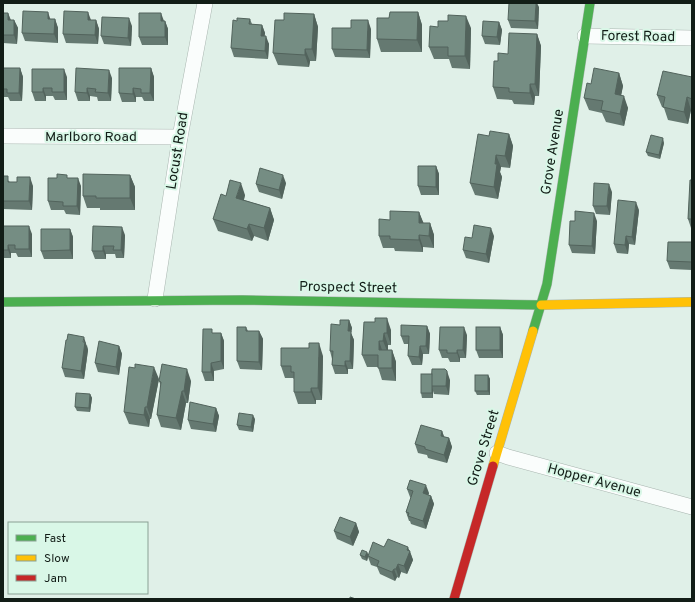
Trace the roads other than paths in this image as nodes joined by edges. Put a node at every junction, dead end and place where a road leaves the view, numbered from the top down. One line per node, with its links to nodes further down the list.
1 (205, 3): 6 (street, Locust Road)
2 (590, 3): 3 (main road, Grove Avenue)
3 (585, 36): 4 (street, Forest Road); 10 (main road, Grove Avenue)
4 (692, 38)
5 (3, 136): 6 (street, Marlboro Road)
6 (180, 137): 7 (street, Locust Road)
7 (155, 299): 8 (main road, Prospect Street); 10 (main road, Prospect Street)
8 (3, 302)
9 (692, 302): 10 (main road, Prospect Street)
10 (542, 305): 11 (main road, Grove Street)
11 (497, 453): 12 (street, Hopper Avenue); 13 (main road, Grove Street)
12 (692, 508)
13 (454, 599)

